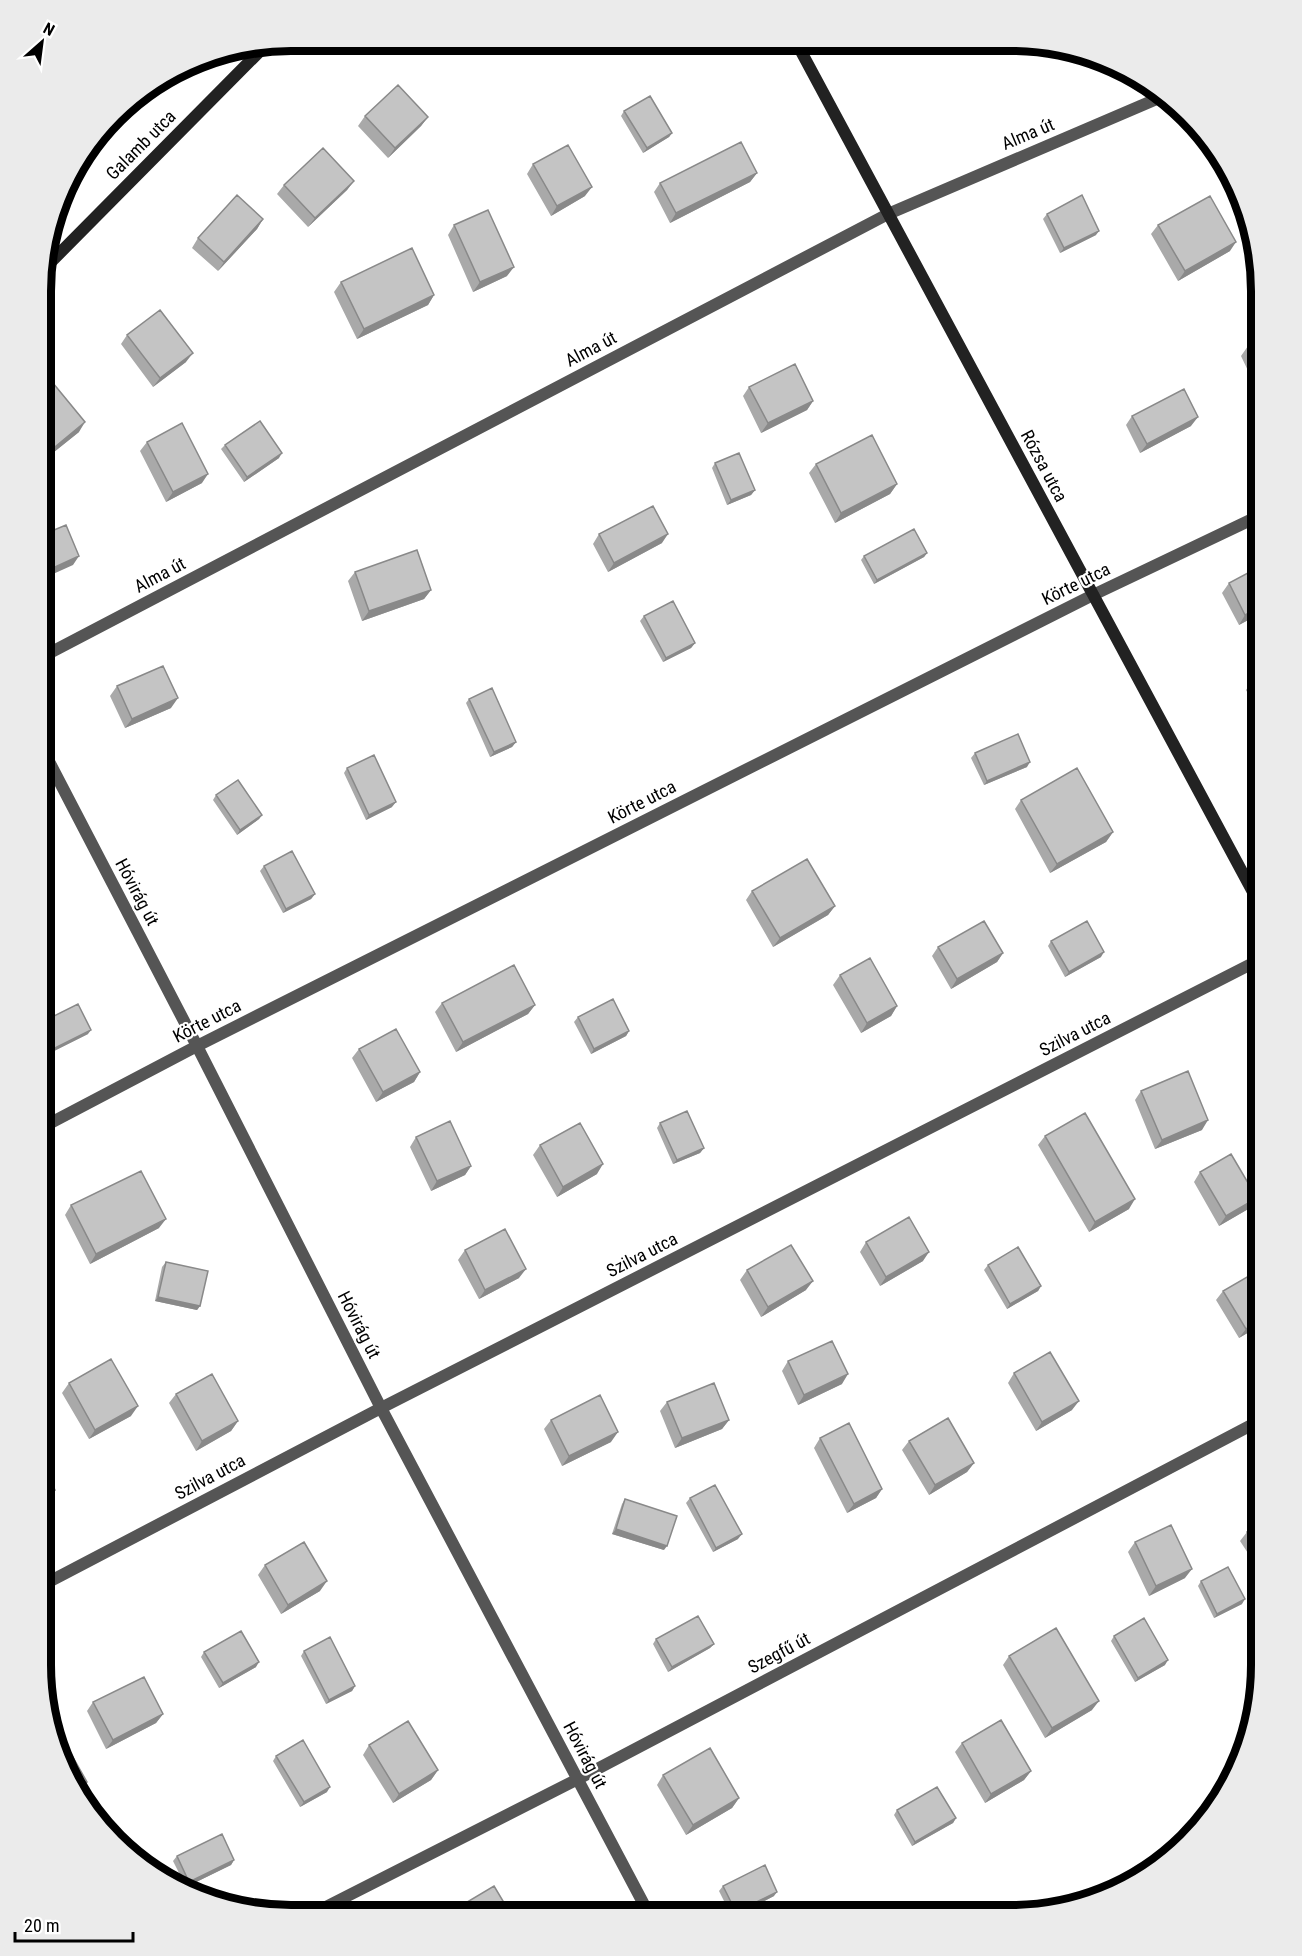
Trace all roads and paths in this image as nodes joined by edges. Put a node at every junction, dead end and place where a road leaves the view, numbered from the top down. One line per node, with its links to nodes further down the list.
1 (801, 51): 4 (street, Rózsa utca)
2 (258, 53): 5 (street, Galamb utca)
3 (1155, 100): 4 (street, Alma út)
4 (888, 214): 7 (street, Rózsa utca); 8 (street, Alma út)
5 (53, 260)
6 (1251, 520): 7 (street, Körte utca)
7 (1093, 595): 10 (street, Rózsa utca); 12 (street, Körte utca)
8 (51, 652)
9 (51, 765): 12 (street, Hóvirág út)
10 (1251, 888)
11 (1251, 964): 14 (street, Szilva utca)
12 (197, 1046): 13 (street, Körte utca); 14 (street, Hóvirág út)
13 (51, 1123)
14 (381, 1408): 16 (street, Szilva utca); 17 (street, Hóvirág út)
15 (1251, 1424): 17 (street, Szegfű út)
16 (51, 1581)
17 (578, 1779): 18 (street, Szegfű út); 19 (street, Hóvirág út)
18 (330, 1905)
19 (644, 1905)

